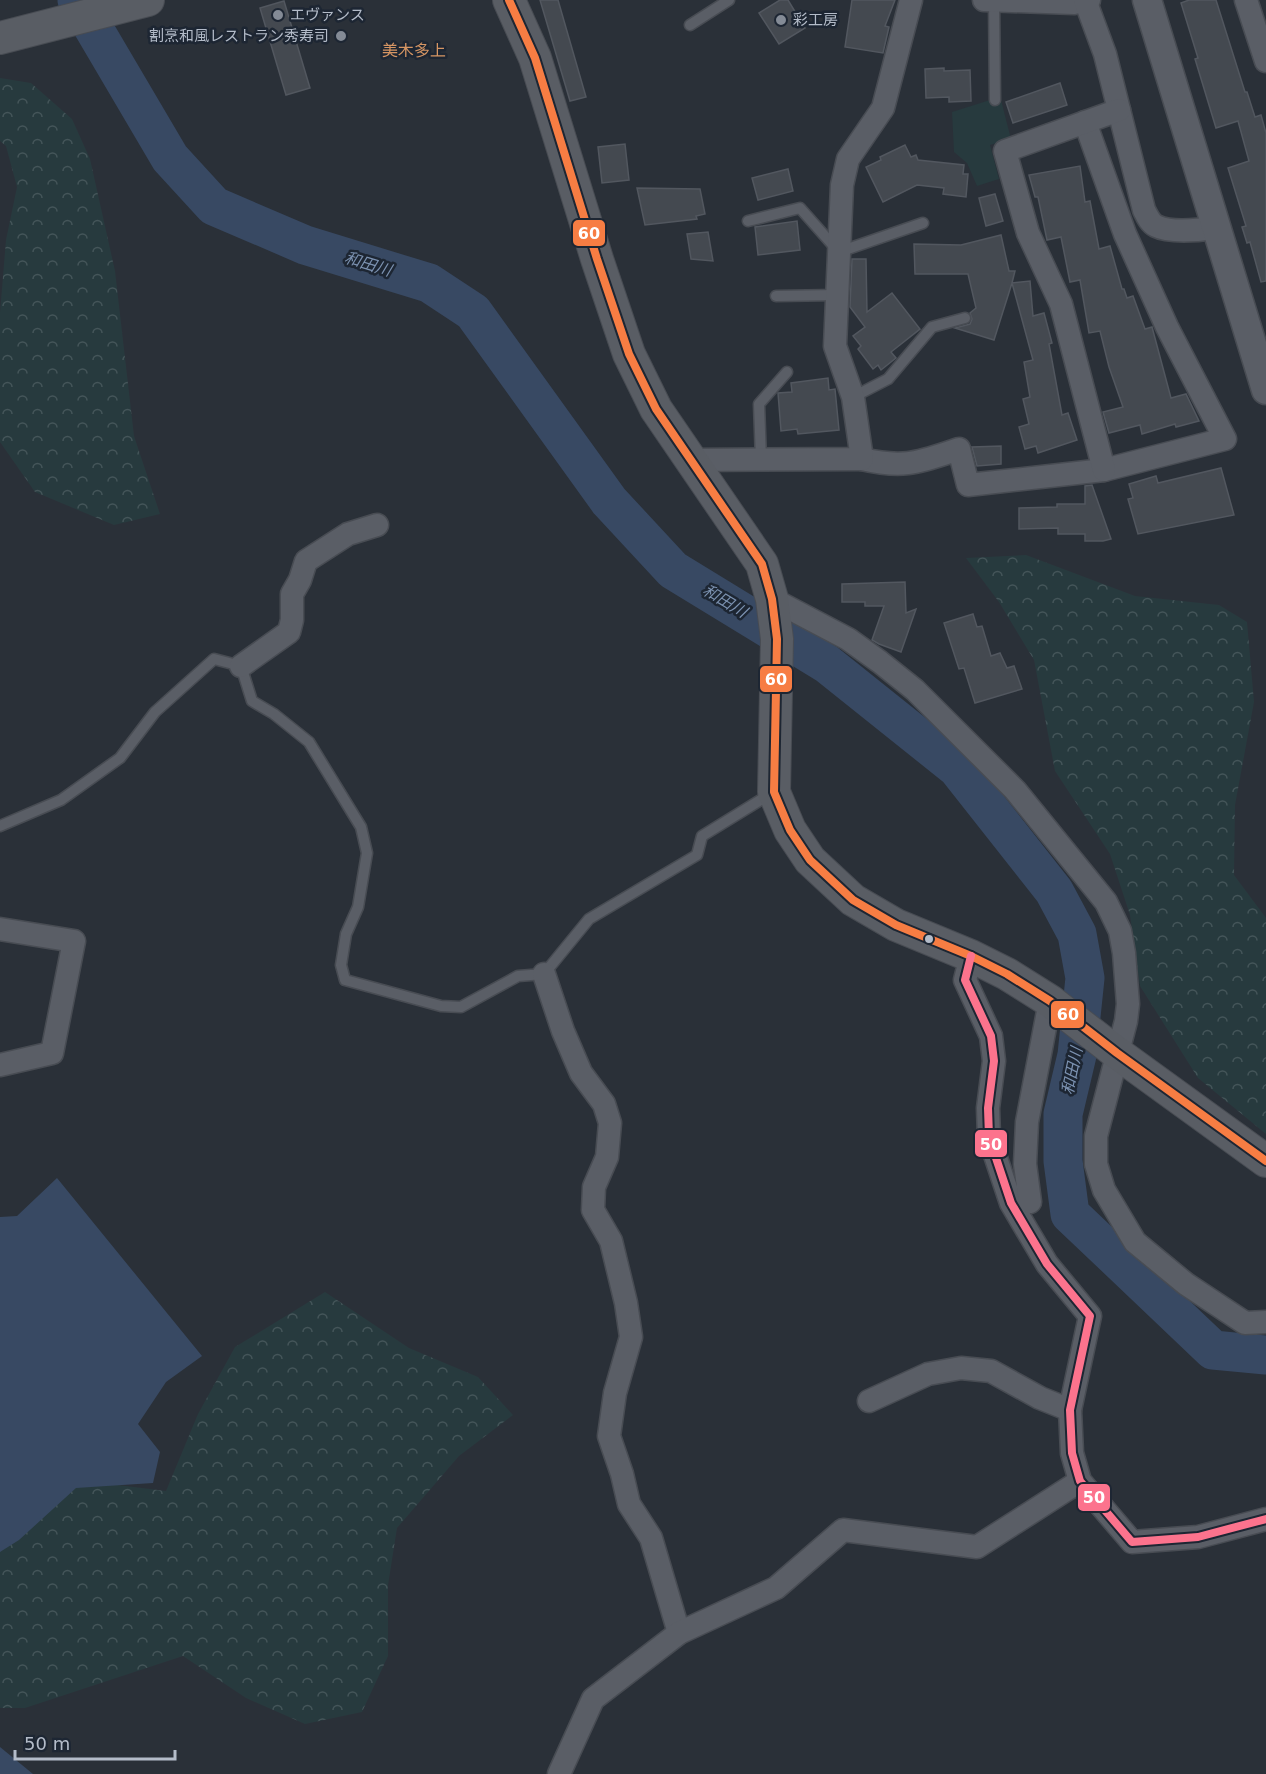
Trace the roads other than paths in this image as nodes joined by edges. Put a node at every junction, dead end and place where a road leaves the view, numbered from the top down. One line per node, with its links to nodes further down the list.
1 (148, 0): 11 (main road)
2 (509, 0): 27 (main road)
3 (729, 0): 10 (lane)
4 (911, 0): 19 (street)
5 (984, 0): 6 (street)
6 (994, 0): 7 (street); 13 (lane)
7 (1087, 0): 14 (street)
8 (1146, 0): 18 (street)
9 (1246, 0): 12 (street)
10 (690, 25)
11 (0, 38)
12 (1266, 61)
13 (994, 100)
14 (1119, 110): 15 (street); 18 (street)
15 (1085, 122): 29 (street); 29 (street)
16 (748, 221): 19 (lane)
17 (923, 223): 19 (lane)
18 (1215, 228): 24 (street)
19 (839, 252): 20 (street)
20 (837, 295): 21 (lane); 25 (street)
21 (776, 296)
22 (965, 318): 25 (lane)
23 (787, 372): 28 (lane)
24 (1266, 390)
25 (853, 397): 26 (street)
26 (862, 459): 28 (street); 29 (street)
27 (689, 460): 28 (street); 31 (main road)
28 (761, 460)
29 (1104, 470)
30 (376, 525): 32 (street)
31 (773, 604): 33 (main road); 39 (street)
32 (241, 666): 34 (lane); 37 (lane)
33 (774, 792): 36 (main road); 37 (lane)
34 (0, 826)
35 (0, 929): 40 (street)
36 (971, 956): 38 (main road); 45 (street)
37 (544, 974): 48 (street)
38 (1054, 1004): 39 (main road); 42 (street)
39 (1114, 1051): 41 (main road); 43 (street)
40 (0, 1065)
41 (1266, 1161)
42 (1030, 1202)
43 (1266, 1322)
44 (869, 1401): 45 (street)
45 (1070, 1410): 46 (street)
46 (1080, 1481): 47 (street); 48 (street)
47 (1266, 1519)
48 (679, 1634): 49 (street)
49 (559, 1774)

